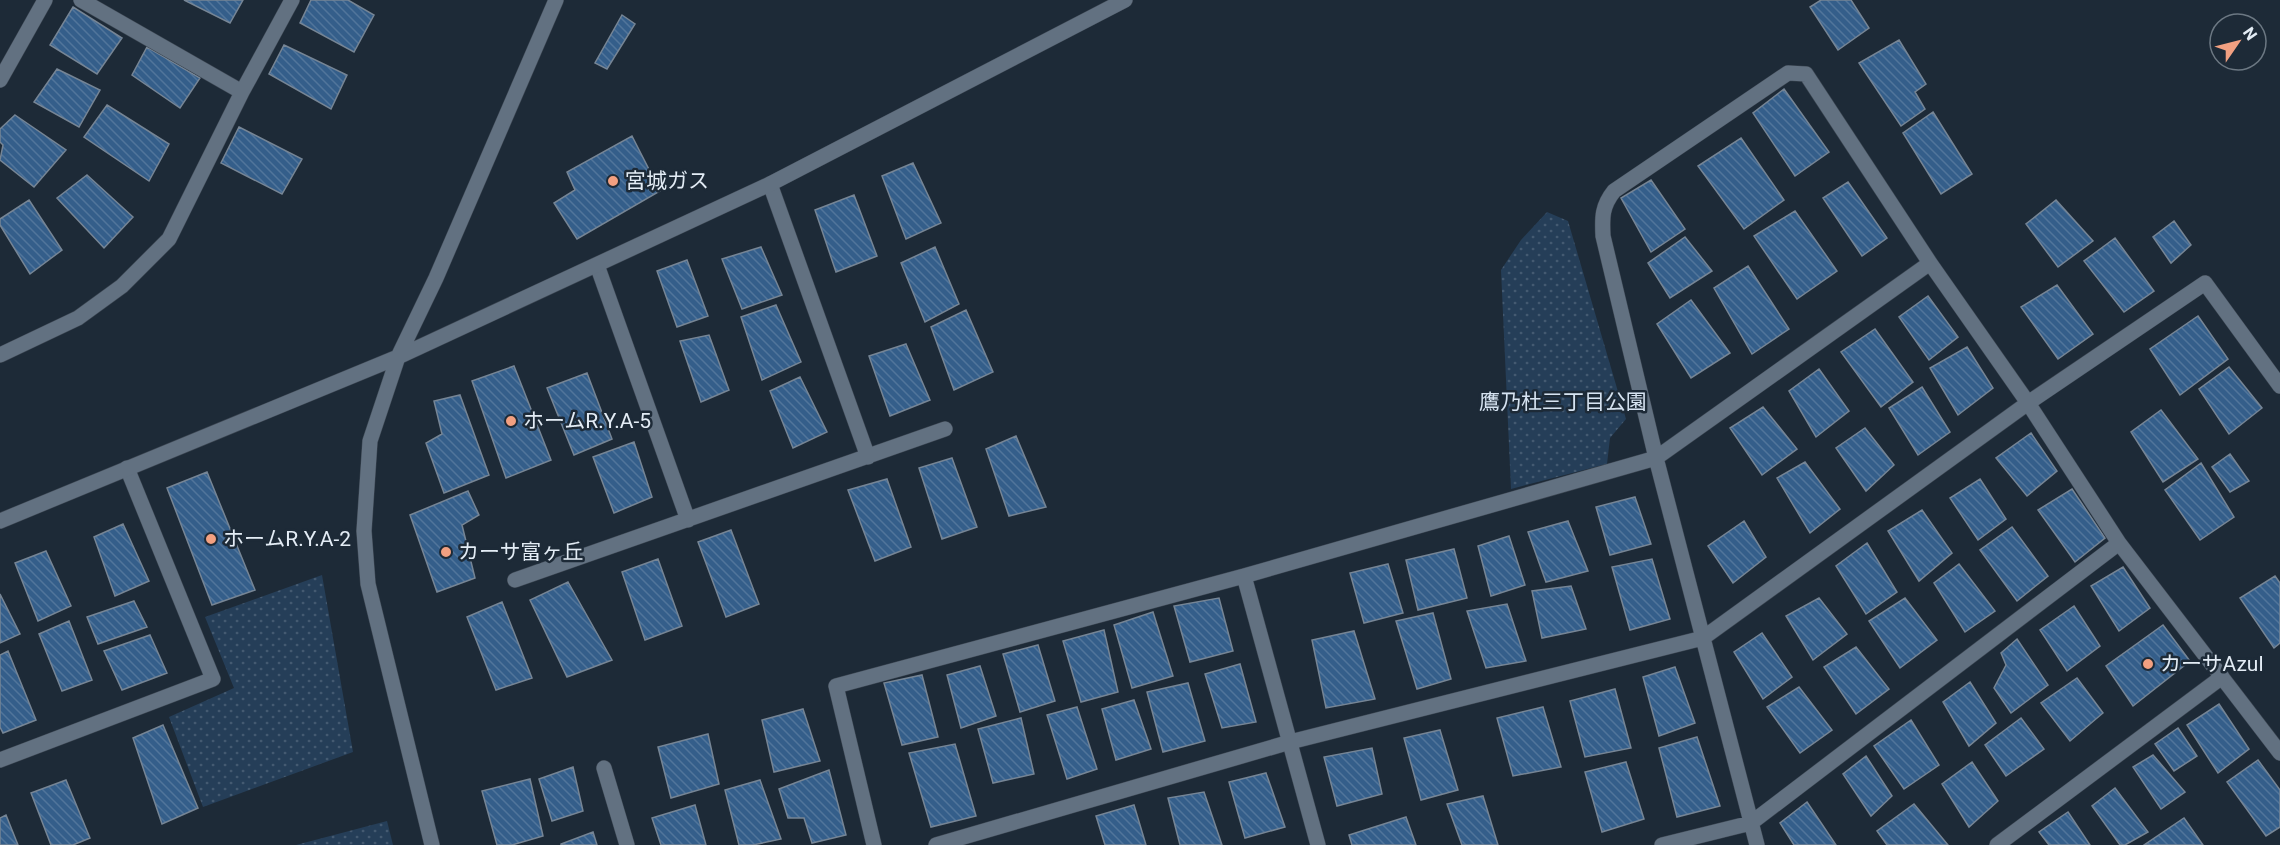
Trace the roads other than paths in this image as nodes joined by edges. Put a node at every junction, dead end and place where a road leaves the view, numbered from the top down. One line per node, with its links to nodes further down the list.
1 (45, 0): 6 (street)
2 (81, 0): 7 (street)
3 (292, 0): 7 (street)
4 (556, 0): 12 (street)
5 (1125, 0): 8 (street)
6 (0, 80)
7 (242, 92): 11 (street)
8 (770, 184): 10 (street); 16 (street)
9 (1930, 263): 14 (street); 17 (street); 17 (street)
10 (597, 265): 12 (street); 19 (street)
11 (0, 355)
12 (398, 357): 18 (street); 31 (street)
13 (2280, 386): 14 (street)
14 (2028, 403): 21 (street); 24 (street)
15 (945, 429): 16 (street)
16 (868, 456): 19 (street)
17 (1656, 458): 22 (street); 24 (street)
18 (128, 468): 20 (street); 28 (street)
19 (688, 520): 23 (street)
20 (0, 521)
21 (2119, 543): 25 (street); 30 (street)
22 (1244, 576): 26 (street); 33 (street)
23 (515, 580)
24 (1703, 638): 26 (street); 30 (street)
25 (2222, 677): 27 (street); 38 (street)
26 (1290, 742): 34 (street); 35 (street)
27 (2280, 753)
28 (0, 760)
29 (604, 768): 32 (street)
30 (1751, 823): 36 (street); 37 (street)
31 (432, 845)
32 (627, 845)
33 (874, 845)
34 (936, 845)
35 (1318, 845)
36 (1662, 845)
37 (1757, 845)
38 (1997, 845)

